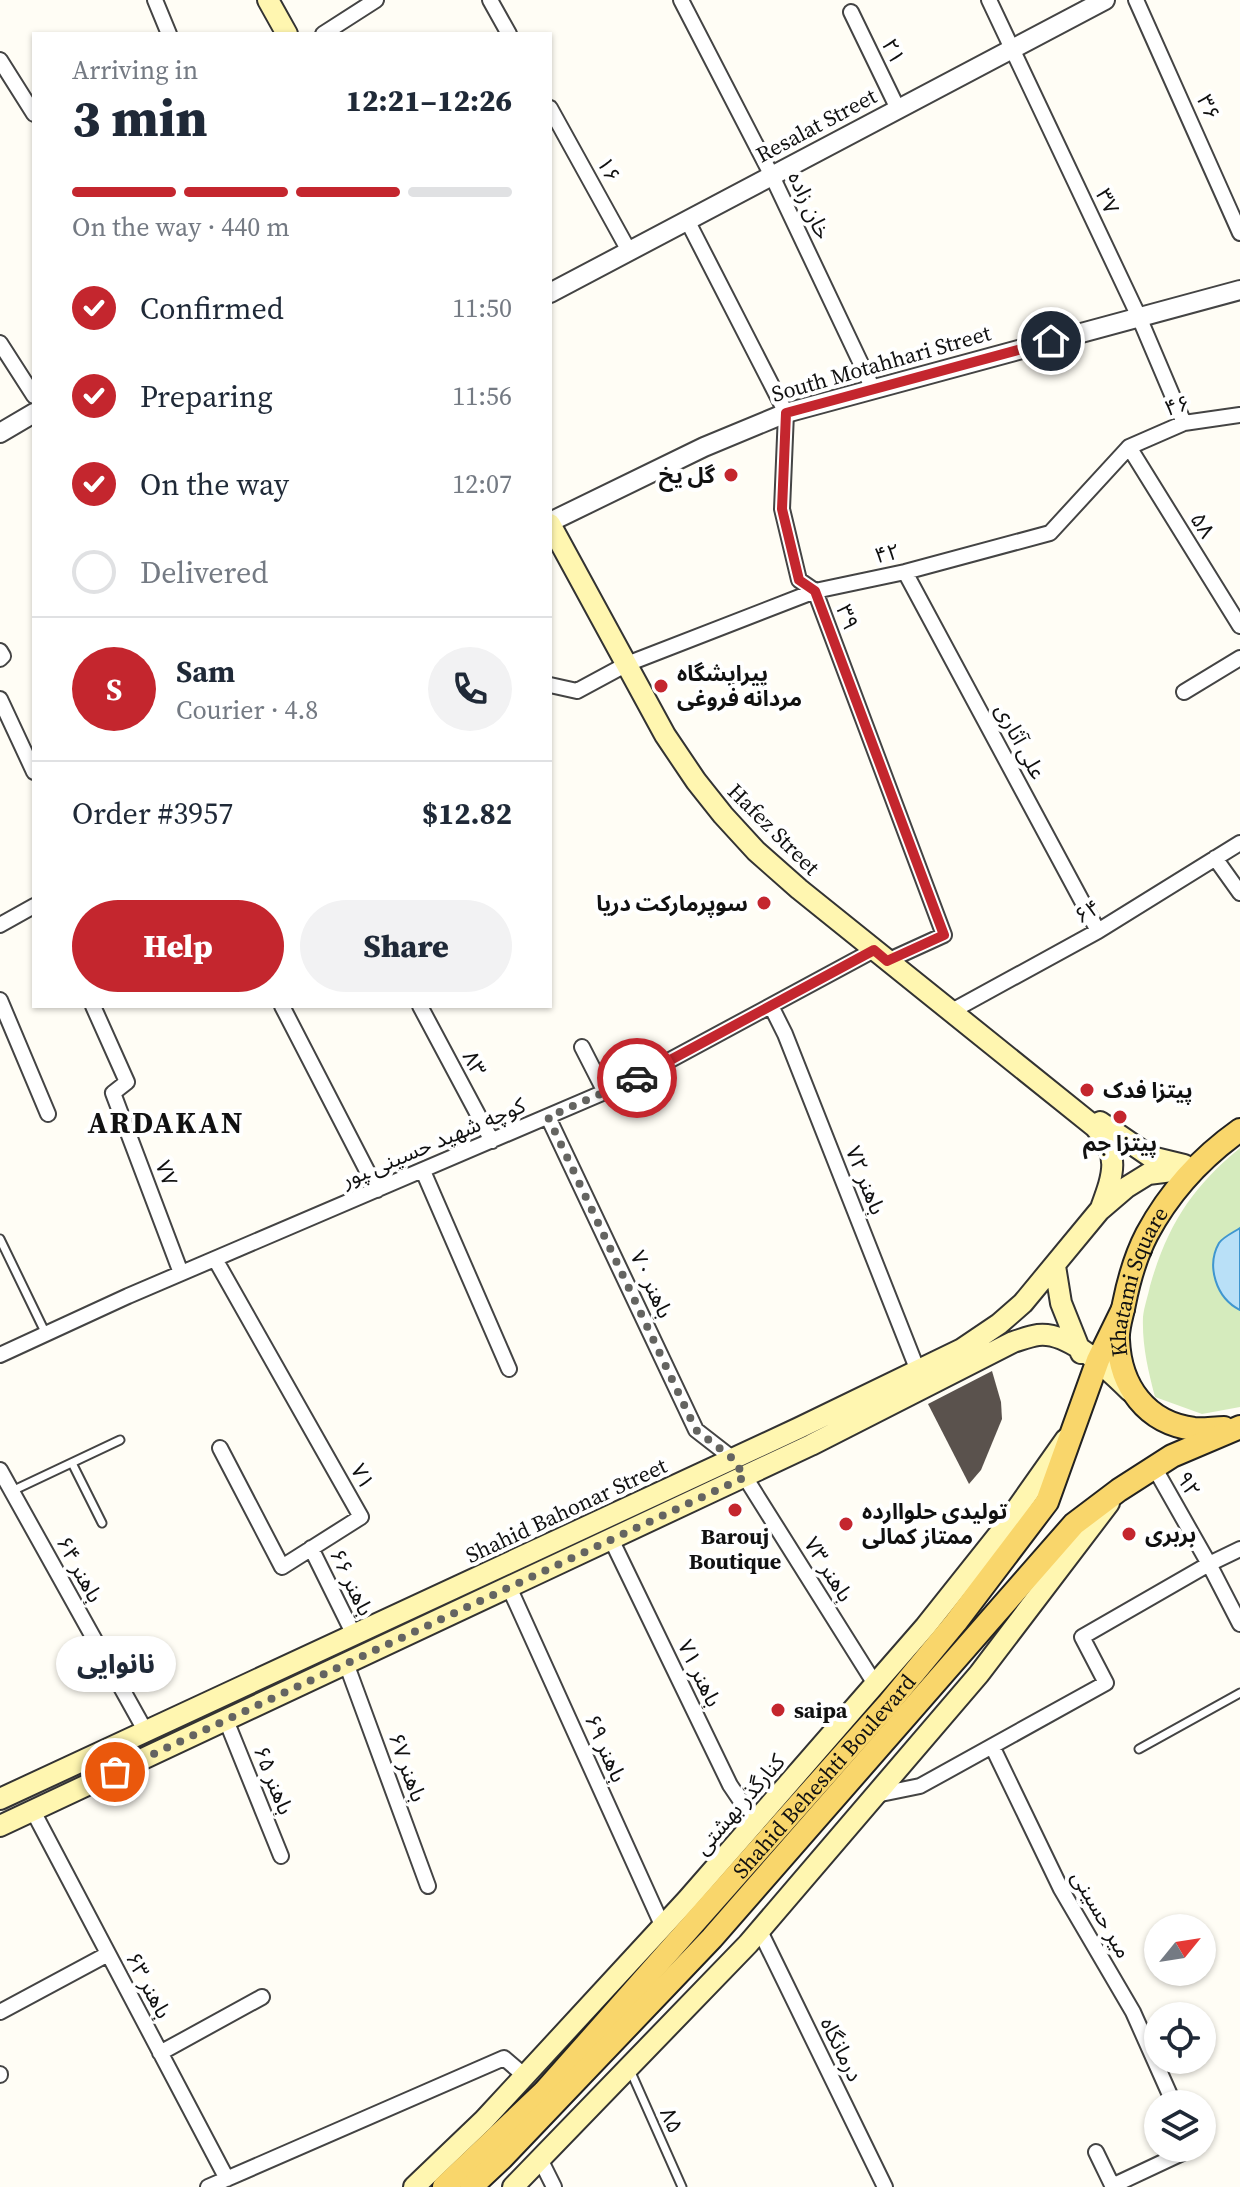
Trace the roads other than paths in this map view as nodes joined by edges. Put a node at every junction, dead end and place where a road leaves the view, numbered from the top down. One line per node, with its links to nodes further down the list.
1 (155, 0): 10 (street)
2 (268, 0): 11 (main road)
3 (376, 0): 12 (street)
4 (490, 0): 13 (street)
5 (681, 0): 19 (street, خان زاده)
6 (989, 0): 14 (street, ۳۷)
7 (1105, 0): 14 (street, Resalat Street)
8 (1136, 0): 21 (street, ۳۶)
9 (851, 12): 16 (street, ۲۱)
10 (168, 32)
11 (286, 32)
12 (326, 32)
13 (508, 32)
14 (1011, 50): 16 (street, Resalat Street); 25 (street, ۳۷)
15 (0, 60): 17 (street)
16 (898, 109): 19 (street, Resalat Street)
17 (32, 111)
18 (552, 112): 22 (street, ۱۶)
19 (772, 176): 20 (street, Resalat Street); 27 (street, خان زاده)
20 (687, 220): 22 (street, Resalat Street); 29 (street, ۳۹)
21 (1240, 233)
22 (629, 251): 24 (street, Resalat Street)
23 (1240, 290): 25 (street, South Motahhari Street)
24 (552, 292)
25 (1139, 317): 27 (street, South Motahhari Street); 32 (street, ۳۷)
26 (0, 343): 28 (street)
27 (873, 389): 29 (street, South Motahhari Street)
28 (32, 393)
29 (786, 413): 35 (street, South Motahhari Street); 38 (street, ۳۹)
30 (32, 414): 33 (street)
31 (1240, 415): 32 (street, ۴۶)
32 (1184, 423): 34 (street, ۴۶)
33 (0, 433)
34 (1129, 447): 37 (street, ۴۲); 39 (street, ۵۸)
35 (552, 522)
36 (552, 527): 41 (main road, Hafez Street)
37 (905, 572): 38 (street, ۴۲); 51 (street, علی آثاری)
38 (815, 591): 41 (street, ۴۲); 52 (street, ۳۹)
39 (1240, 626)
40 (1240, 658): 43 (street)
41 (627, 664): 42 (street, ۴۲); 52 (main road, Hafez Street)
42 (552, 685)
43 (1184, 692)
44 (0, 699): 45 (street)
45 (32, 768)
46 (1240, 843): 47 (street, ۶۴)
47 (1215, 858): 48 (street); 51 (street, ۶۴)
48 (1240, 893)
49 (32, 907): 50 (street)
50 (0, 925)
51 (1098, 931): 58 (street, ۶۴)
52 (881, 956): 54 (street, کوچه شهید حسینی ‍پور); 58 (main road, Hafez Street)
53 (0, 1000): 62 (street)
54 (771, 1006): 61 (street, کوچه شهید حسینی ‍پور); 79 (street, باهنر ۷۲)
55 (94, 1008): 73 (street, ۷۷)
56 (283, 1008): 68 (street)
57 (421, 1008): 65 (street, ۸۳)
58 (952, 1011): 60 (main road, Hafez Street)
59 (582, 1047): 61 (street)
60 (1052, 1091): 66 (main road, Hafez Street); 69 (main road, Hafez Street)
61 (605, 1092): 63 (street, کوچه شهید حسینی ‍پور)
62 (48, 1114)
63 (548, 1117): 65 (street, کوچه شهید حسینی ‍پور); 85 (street, باهنر ۷۰)
64 (1240, 1130): 66 (main road, Khatami Square)
65 (492, 1141): 67 (street, کوچه شهید حسینی ‍پور)
66 (1196, 1168): 69 (main road, Shahid Bahonar Street); 74 (main road, Khatami Square)
67 (423, 1171): 68 (street, کوچه شهید حسینی ‍پور); 78 (street)
68 (377, 1190): 71 (street, کوچه شهید حسینی ‍پور)
69 (1099, 1211): 72 (main road, Shahid Bahonar Street)
70 (0, 1239): 75 (lane)
71 (215, 1259): 73 (street, کوچه شهید حسینی ‍پور); 94 (street, ۷۱)
72 (1055, 1266): 76 (main road); 79 (main road, Shahid Bahonar Street)
73 (181, 1273): 75 (street, کوچه شهید حسینی ‍پور)
74 (1123, 1309): 76 (main road, Shahid Beheshti Boulevard); 80 (main road, Khatami Square)
75 (46, 1334): 77 (street, کوچه شهید حسینی ‍پور)
76 (1089, 1354): 80 (main road, Shahid Bahonar Street); 82 (main road, Shahid Beheshti Boulevard); 89 (main road, Shahid Bahonar Street)
77 (0, 1355)
78 (509, 1369)
79 (918, 1371): 85 (main road, Shahid Bahonar Street)
80 (1131, 1392): 81 (main road, Khatami Square)
81 (1240, 1425): 87 (main road, Shahid Beheshti Boulevard)
82 (1073, 1429): 101 (main road, کنارگذر بهشتی); 130 (main road, Shahid Beheshti Boulevard)
83 (120, 1440): 86 (lane)
84 (220, 1448): 94 (street, ۷۱)
85 (732, 1458): 89 (main road); 99 (main road, Shahid Bahonar Street)
86 (72, 1463): 91 (lane); 92 (lane)
87 (1154, 1467): 90 (main road, Shahid Beheshti Boulevard); 96 (street, ۹۲)
88 (0, 1470): 91 (street, باهنر ۶۴)
89 (745, 1477): 93 (main road, Shahid Bahonar Street); 101 (street, باهنر ۷۳)
90 (1119, 1490): 107 (main road); 131 (main road, Shahid Beheshti Boulevard)
91 (12, 1491): 104 (street, باهنر ۶۴)
92 (102, 1523)
93 (611, 1539): 97 (main road, Shahid Bahonar Street); 110 (street, باهنر ۷۱)
94 (311, 1548): 99 (street, باهنر ۶۶)
95 (1240, 1549): 96 (street)
96 (1209, 1564): 98 (street, ۹۲); 105 (street)
97 (509, 1587): 100 (main road, Shahid Bahonar Street); 114 (street, باهنر ۶۹)
98 (1240, 1624)
99 (354, 1635): 104 (main road, Shahid Bahonar Street)
100 (346, 1663): 103 (main road, Shahid Bahonar Street); 113 (street, باهنر ۶۷)
101 (875, 1684): 110 (main road, کنارگذر بهشتی)
102 (1240, 1693): 106 (lane)
103 (226, 1720): 109 (main road, Shahid Bahonar Street); 112 (street, باهنر ۶۵)
104 (146, 1732): 108 (main road, Shahid Bahonar Street)
105 (992, 1746): 107 (street); 122 (street, میر حسینی)
106 (1139, 1749)
107 (875, 1795): 115 (main road)
108 (0, 1799)
109 (33, 1811): 111 (main road, Shahid Bahonar Street); 116 (street, باهنر ۶۳)
110 (755, 1822): 114 (main road, کنارگذر بهشتی)
111 (0, 1826)
112 (281, 1856)
113 (428, 1886)
114 (663, 1927): 121 (main road, کنارگذر بهشتی)
115 (760, 1931): 120 (main road); 135 (street, درمانگاه)
116 (108, 1954): 118 (street); 119 (street, باهنر ۶۳)
117 (262, 1997): 119 (street)
118 (0, 2012)
119 (160, 2053): 126 (street, باهنر ۶۳)
120 (629, 2068): 124 (main road); 134 (lane, ۸۵)
121 (525, 2076): 126 (street); 129 (main road, کنارگذر بهشتی)
122 (1168, 2090)
123 (1096, 2152): 127 (street)
124 (540, 2159): 132 (main road); 133 (street)
125 (1163, 2162): 127 (street)
126 (227, 2179): 128 (street)
127 (1112, 2186)
128 (208, 2187)
129 (414, 2187)
130 (444, 2187)
131 (471, 2187)
132 (513, 2187)
133 (554, 2187)
134 (682, 2187)
135 (885, 2187)

